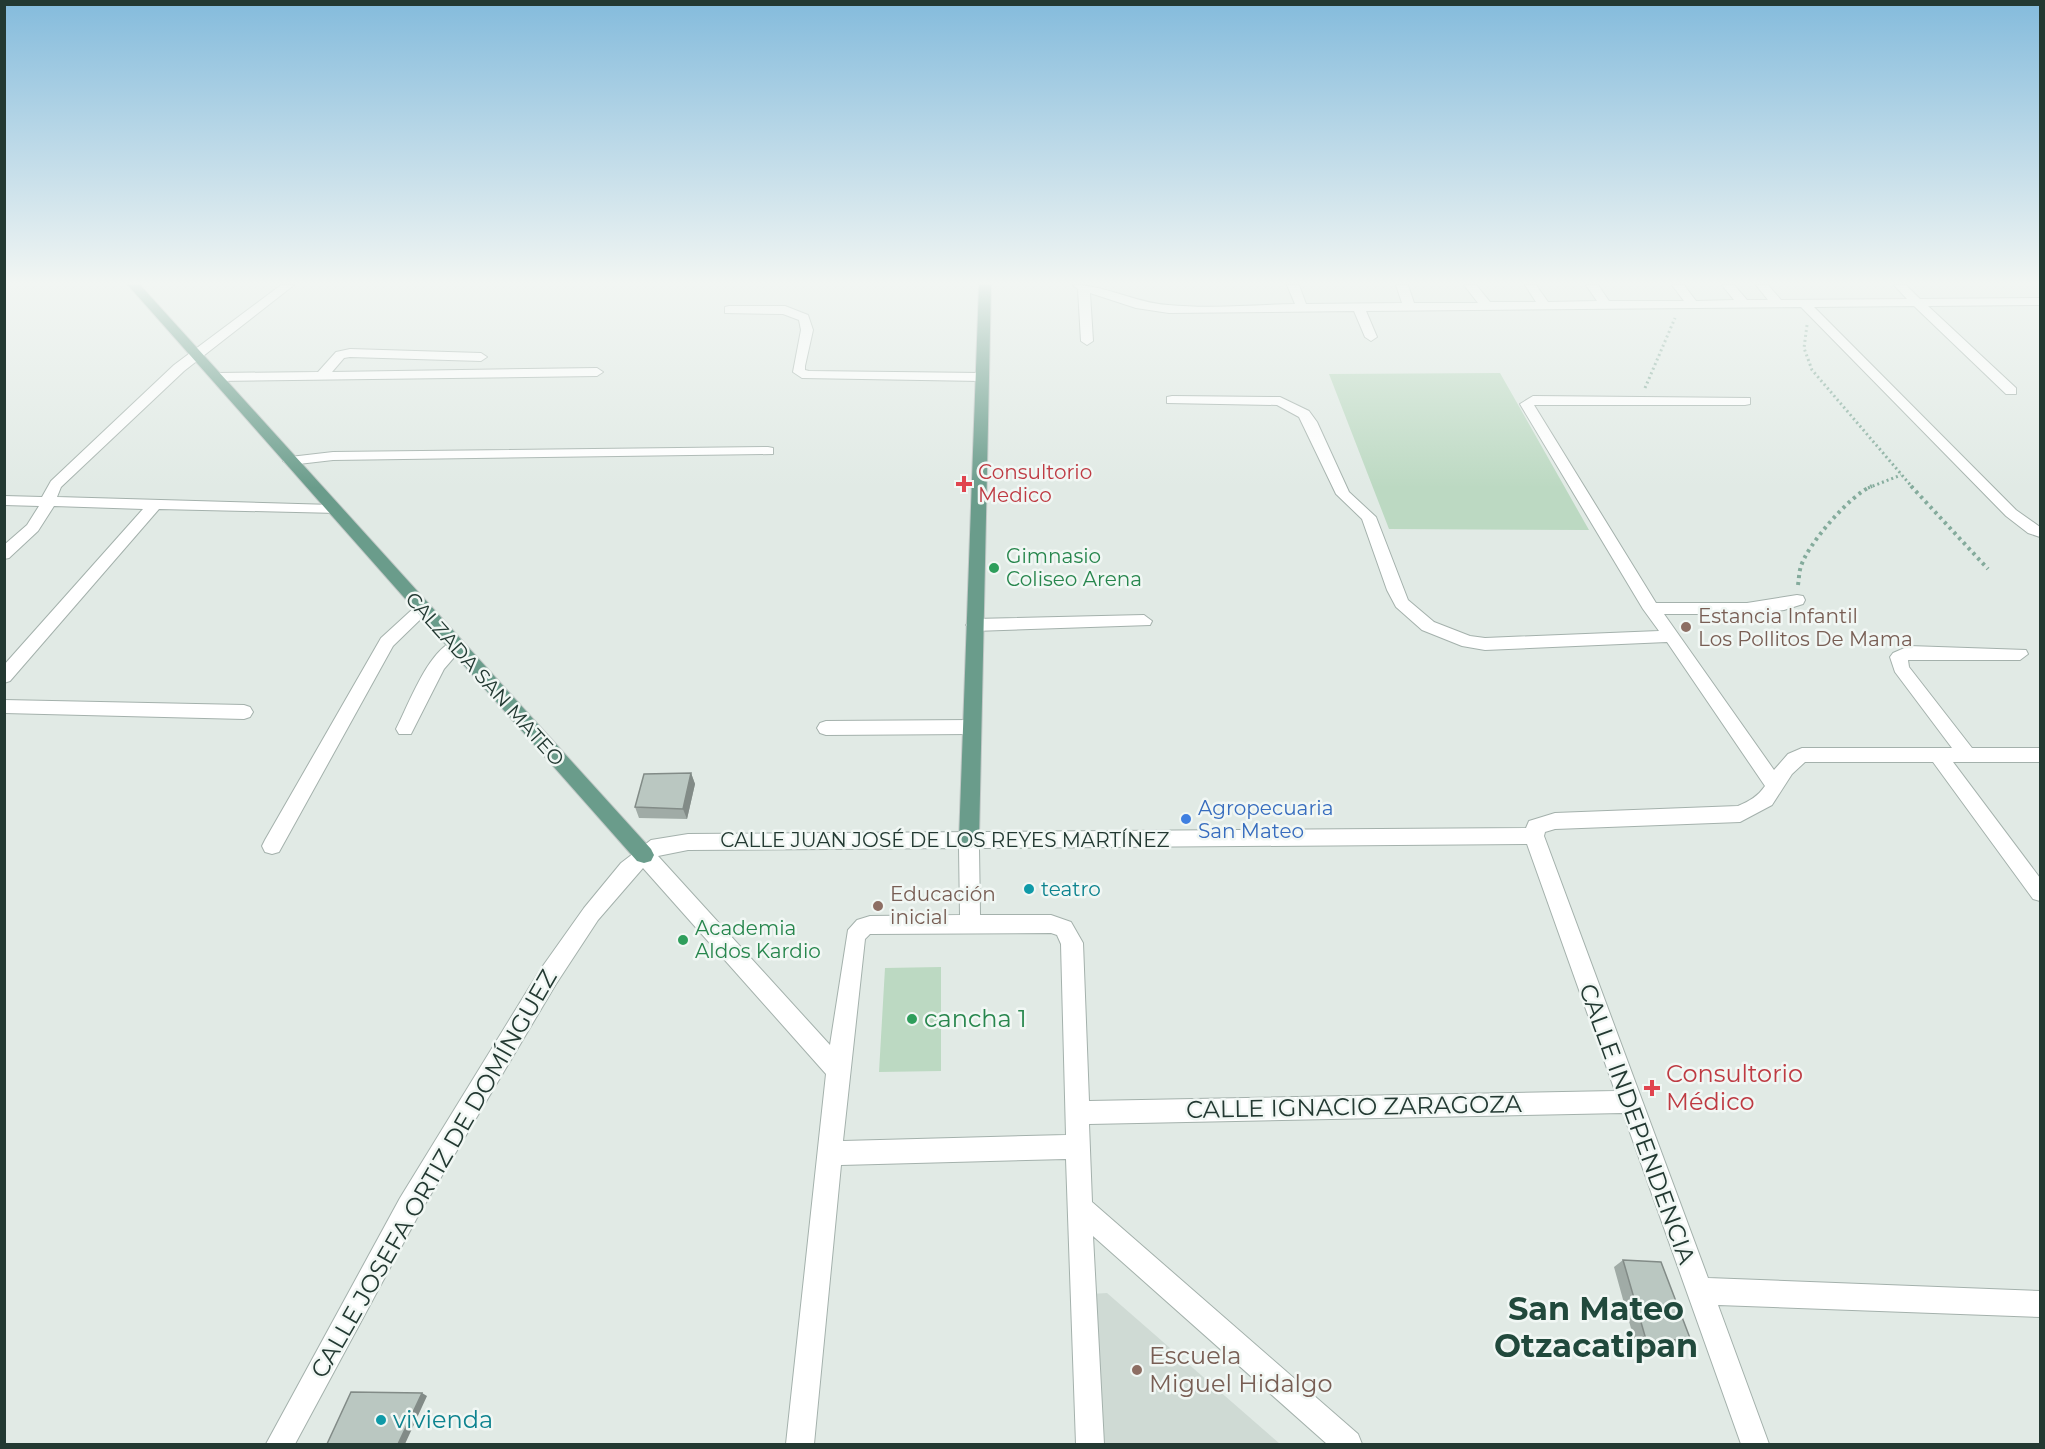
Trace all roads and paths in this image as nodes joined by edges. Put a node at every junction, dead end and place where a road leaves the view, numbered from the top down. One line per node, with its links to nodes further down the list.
1 (192, 353): 9 (main road, CALZADA SAN MATEO)
2 (199, 353): 9 (street)
3 (801, 353): 14 (street)
4 (982, 353): 14 (main road)
5 (1663, 353): 17 (path)
6 (1804, 353): 21 (path)
7 (1853, 353): 26 (street)
8 (1970, 353): 15 (street)
9 (195, 356): 13 (main road, CALZADA SAN MATEO); 23 (street)
10 (481, 357): 12 (street)
11 (597, 372): 12 (street)
12 (322, 375): 13 (street)
13 (216, 377): 20 (main road, CALZADA SAN MATEO)
14 (981, 377): 33 (main road)
15 (2011, 391)
16 (1172, 400): 34 (street)
17 (1640, 401): 18 (street); 30 (street)
18 (1745, 401)
19 (768, 451): 20 (street)
20 (290, 461): 25 (main road, CALZADA SAN MATEO)
21 (1901, 475): 28 (path); 29 (path)
22 (4, 500): 23 (street)
23 (47, 501): 24 (street); 27 (street)
24 (156, 503): 25 (street); 37 (street)
25 (333, 510): 31 (main road, CALZADA SAN MATEO)
26 (2040, 532)
27 (4, 554)
28 (1988, 569)
29 (1797, 600): 30 (street)
30 (1651, 609): 34 (street)
31 (422, 610): 35 (main road, CALZADA SAN MATEO); 49 (street)
32 (1144, 621): 33 (street)
33 (974, 625): 40 (main road)
34 (1671, 636): 46 (street)
35 (455, 647): 42 (street); 50 (main road, CALZADA SAN MATEO)
36 (2020, 654): 44 (street)
37 (4, 677)
38 (4, 706): 39 (street)
39 (244, 712)
40 (971, 727): 41 (street); 48 (main road)
41 (826, 728)
42 (405, 729)
43 (1936, 754): 44 (street); 46 (street); 51 (street)
44 (1967, 755): 45 (street)
45 (2040, 755)
46 (1774, 786): 47 (street)
47 (1534, 836): 48 (street, CALLE JUAN JOSÉ DE LOS REYES MARTÍNEZ); 54 (street, CALLE INDEPENDENCIA)
48 (969, 840): 50 (street, CALLE JUAN JOSÉ DE LOS REYES MARTÍNEZ); 52 (street)
49 (272, 846)
50 (644, 855): 53 (street, CALZADA SAN MATEO); 61 (street, CALLE JOSEFA ORTIZ DE DOMÍNGUEZ)
51 (2040, 893)
52 (970, 924): 53 (street); 55 (street)
53 (838, 1071): 57 (street)
54 (1629, 1102): 55 (street, CALLE IGNACIO ZARAGOZA); 59 (street, CALLE INDEPENDENCIA)
55 (1079, 1113): 56 (street)
56 (1080, 1147): 57 (street); 58 (street)
57 (831, 1153): 62 (street)
58 (1080, 1208): 63 (street); 64 (street)
59 (1698, 1291): 60 (street); 65 (street, CALLE INDEPENDENCIA)
60 (2040, 1304)
61 (280, 1444)
62 (800, 1444)
63 (1090, 1444)
64 (1348, 1444)
65 (1755, 1444)

